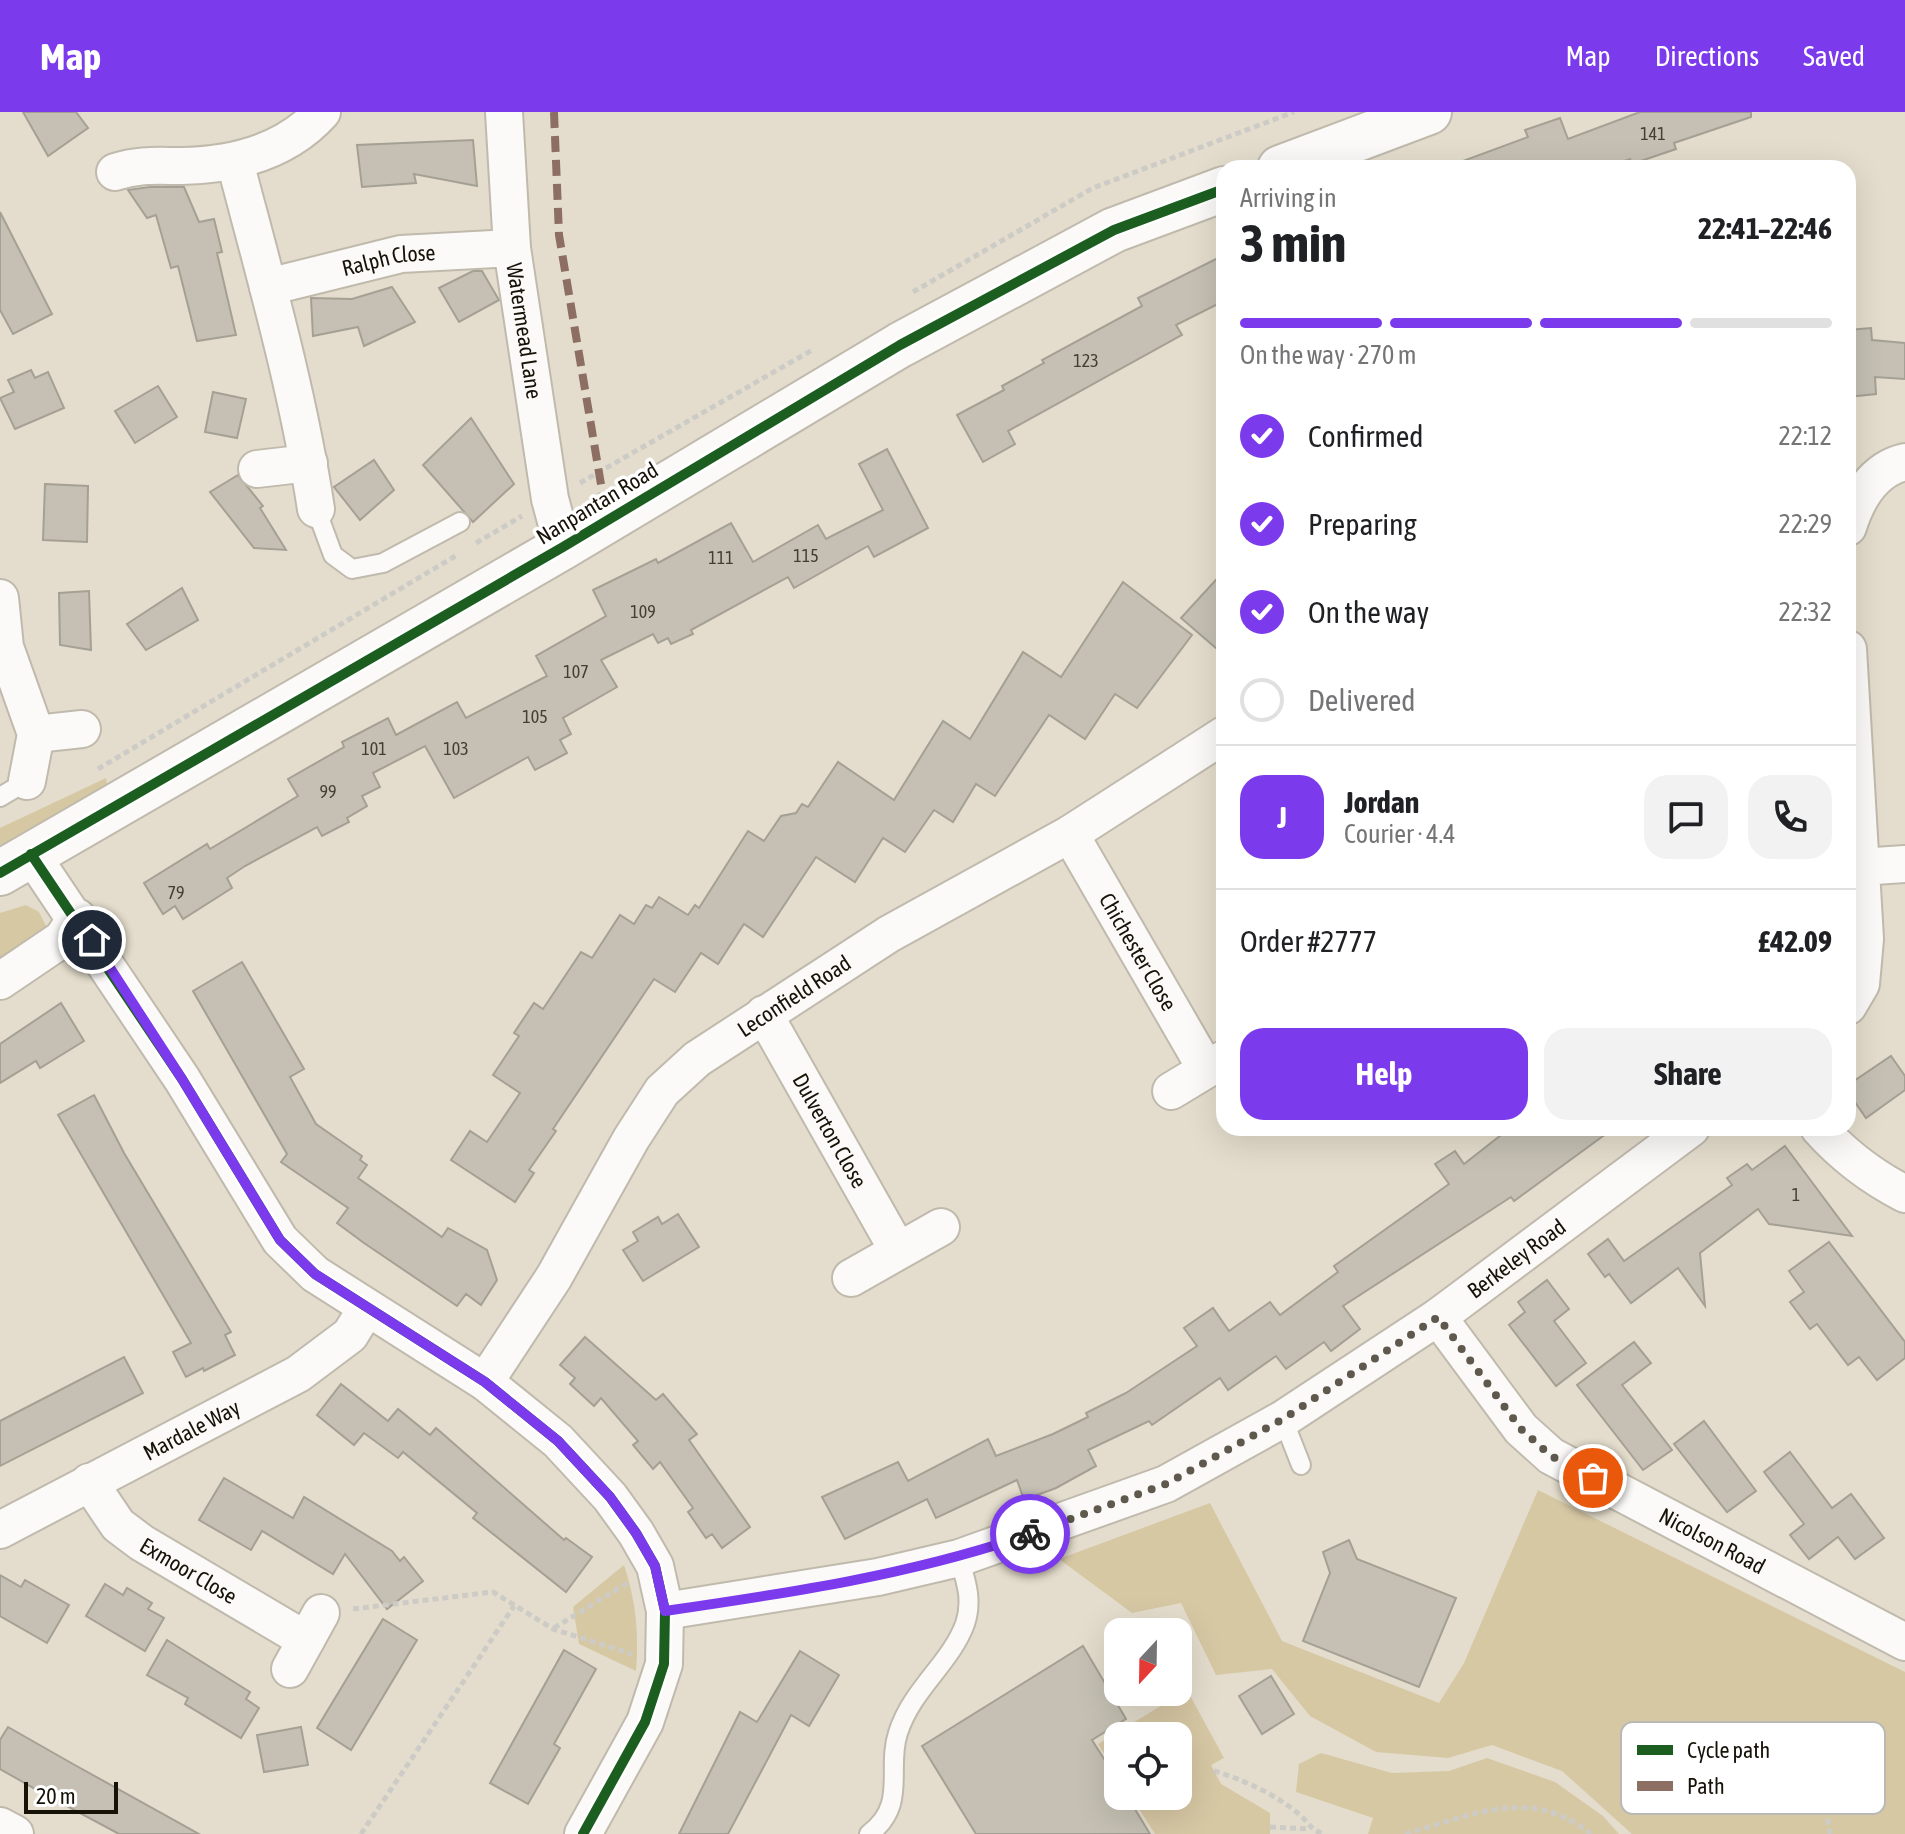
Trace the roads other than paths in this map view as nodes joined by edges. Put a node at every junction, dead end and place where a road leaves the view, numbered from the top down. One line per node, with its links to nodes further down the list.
1 (322, 112): 5 (street)
2 (504, 112): 8 (street, Watermead Lane)
3 (1429, 112): 4 (street)
4 (1301, 160)
5 (235, 162): 6 (street); 9 (street)
6 (115, 172)
7 (1216, 192): 16 (street, Nanpantan Road)
8 (512, 248): 9 (street, Ralph Close); 16 (street, Watermead Lane)
9 (268, 287): 11 (street)
10 (1905, 462): 13 (street)
11 (309, 463): 12 (street); 14 (street)
12 (257, 469)
13 (1856, 505)
14 (316, 509): 15 (lane)
15 (460, 522)
16 (563, 547): 24 (street, Nanpantan Road)
17 (0, 598): 19 (street)
18 (82, 729): 19 (street)
19 (36, 734): 21 (street)
20 (1216, 740): 23 (street, Leconfield Road)
21 (14, 789)
22 (1856, 794): 26 (street)
23 (1070, 834): 30 (street, Leconfield Road); 31 (street, Chichester Close)
24 (16, 863): 27 (street)
25 (1905, 864): 26 (street)
26 (1860, 867): 29 (street)
27 (77, 917): 28 (street); 39 (street)
28 (0, 981)
29 (1856, 992)
30 (764, 1014): 37 (street, Dulverton Close); 41 (street, Leconfield Road)
31 (1215, 1064): 32 (street, Chichester Close)
32 (1171, 1091)
33 (1680, 1136): 40 (street, Berkeley Road)
34 (1826, 1136): 35 (street)
35 (1905, 1194)
36 (941, 1227): 37 (street)
37 (897, 1249): 38 (street)
38 (851, 1278)
39 (366, 1309): 41 (street); 44 (street, Mardale Way)
40 (1438, 1317): 42 (street, Berkeley Road); 49 (street, Nicolson Road)
41 (485, 1382): 47 (street)
42 (1283, 1419): 43 (lane); 46 (street, Berkeley Road)
43 (1301, 1465)
44 (89, 1482): 45 (street, Mardale Way); 48 (street, Exmoor Close)
45 (0, 1530)
46 (959, 1558): 47 (street, Berkeley Road); 53 (lane)
47 (665, 1611): 52 (street)
48 (305, 1640)
49 (1905, 1642)
50 (0, 1826): 51 (street)
51 (15, 1834)
52 (583, 1834)
53 (869, 1834)

